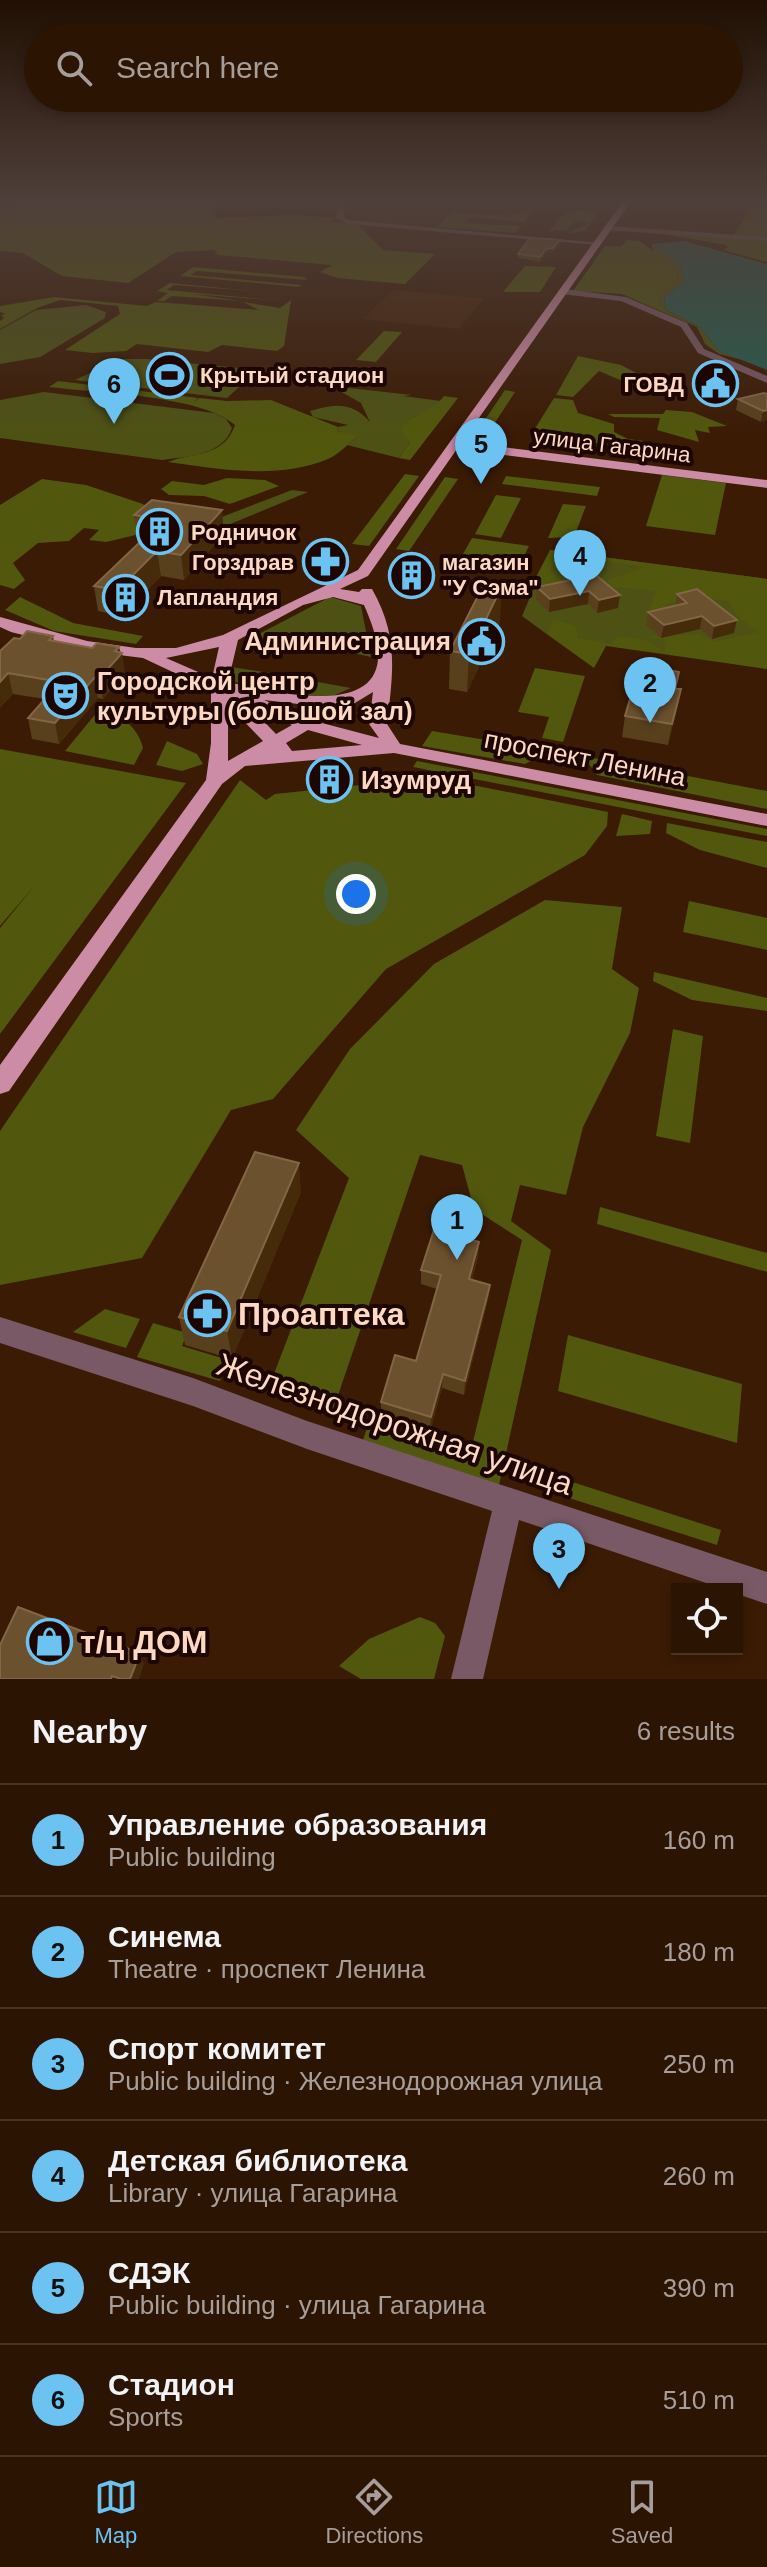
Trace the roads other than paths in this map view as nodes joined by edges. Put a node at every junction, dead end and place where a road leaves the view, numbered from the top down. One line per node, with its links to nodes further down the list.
1 (573, 278): 2 (main road)
2 (564, 292): 3 (street); 4 (main road)
3 (767, 380)
4 (453, 445): 5 (main road, улица Гагарина); 6 (main road)
5 (767, 484)
6 (363, 573): 7 (main road); 8 (main road)
7 (313, 595): 8 (main road); 10 (main road)
8 (371, 602): 12 (main road)
9 (0, 622): 11 (main road)
10 (231, 638): 11 (main road); 13 (main road)
11 (137, 652): 13 (main road)
12 (387, 661): 14 (main road); 17 (main road)
13 (219, 685): 14 (main road); 15 (main road); 16 (main road); 20 (main road)
14 (354, 698): 15 (main road)
15 (305, 724): 16 (main road); 17 (main road)
16 (274, 742): 18 (main road); 19 (main road)
17 (394, 748): 18 (main road, проспект Ленина); 21 (main road, проспект Ленина)
18 (290, 756): 19 (main road, проспект Ленина)
19 (240, 761): 20 (main road)
20 (215, 780): 22 (main road)
21 (767, 820)
22 (0, 1084)
23 (0, 1330): 24 (street, Железнодорожная улица)
24 (509, 1501): 25 (street, Железнодорожная улица); 26 (street)
25 (767, 1588)
26 (467, 1679)

